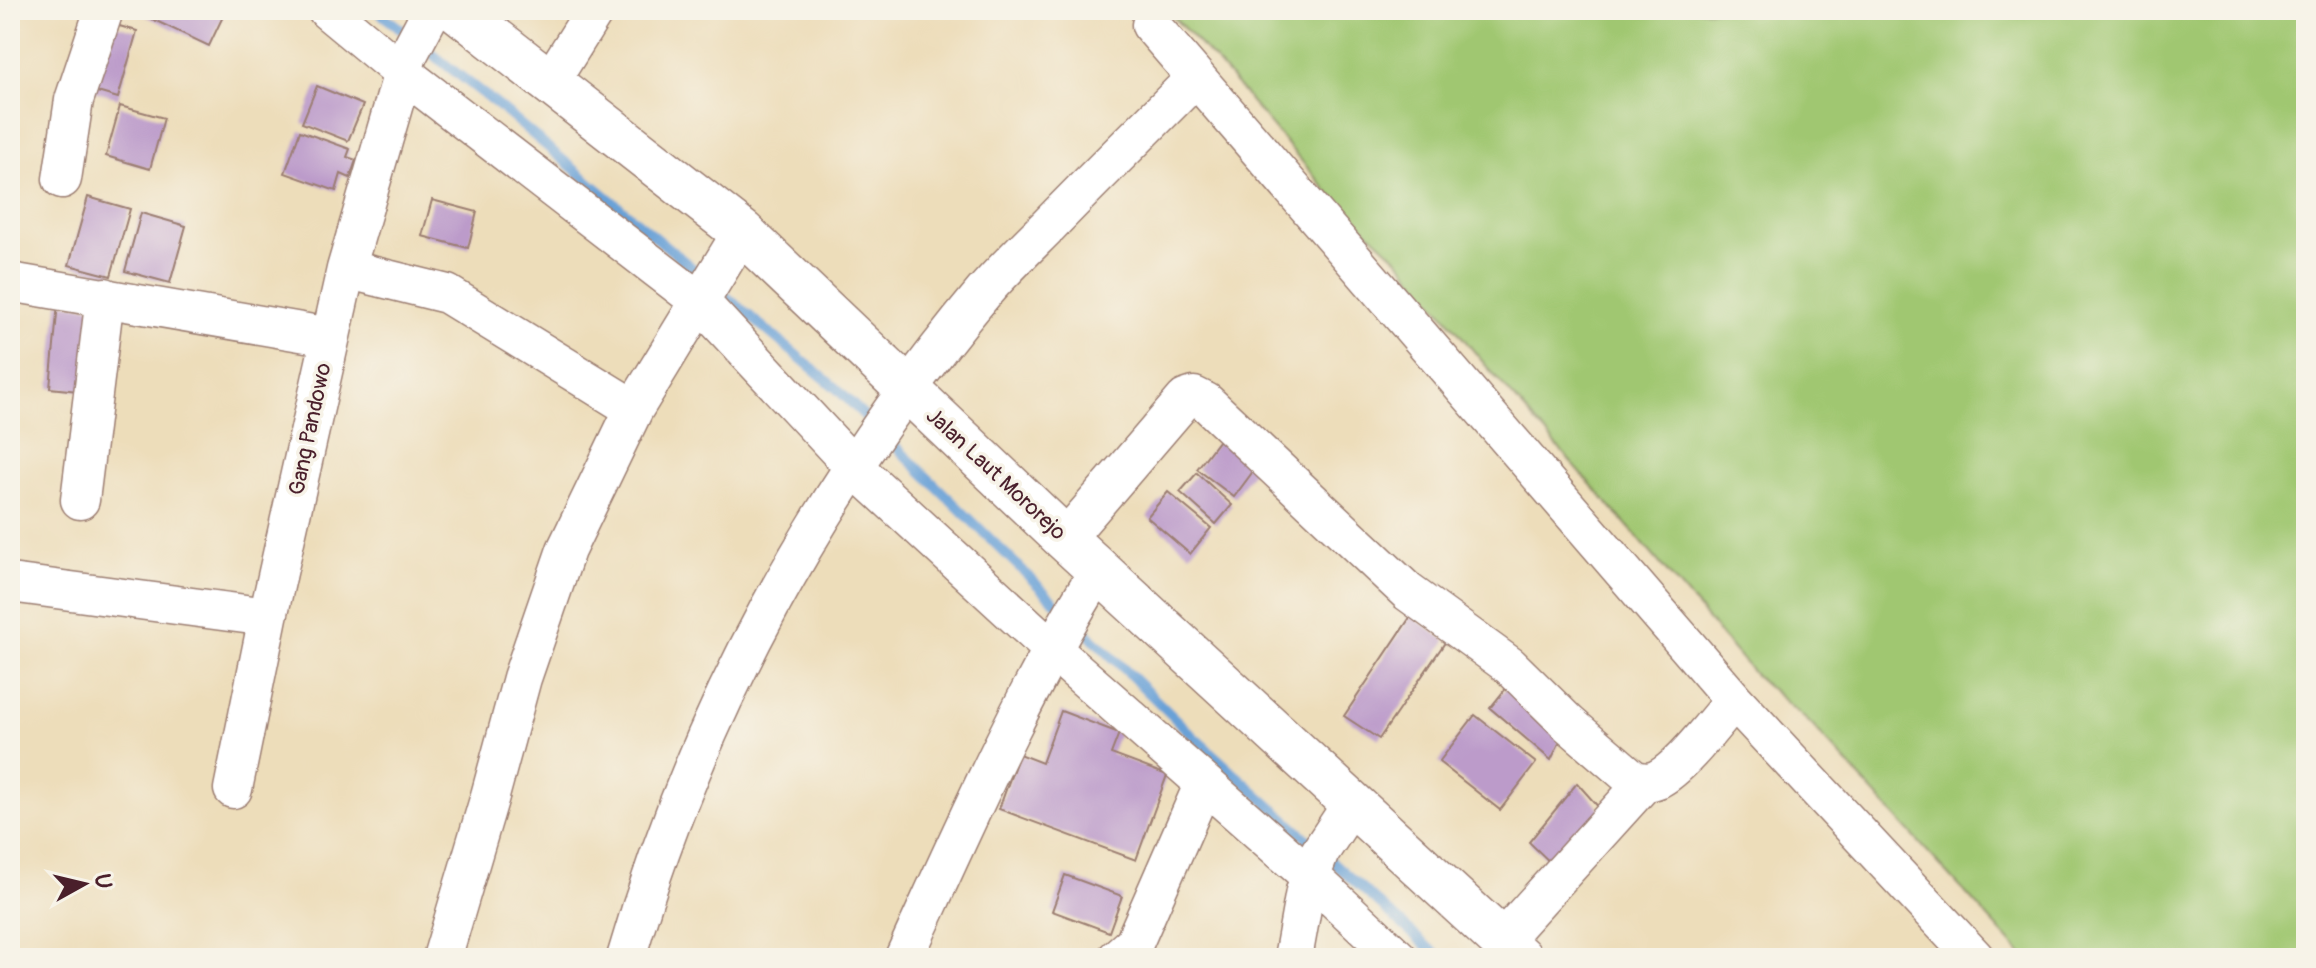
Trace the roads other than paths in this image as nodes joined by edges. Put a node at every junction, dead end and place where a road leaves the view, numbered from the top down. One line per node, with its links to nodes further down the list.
1 (104, 10): 9 (street)
2 (327, 10): 6 (street)
3 (595, 10): 8 (street)
4 (440, 11): 6 (street, Gang Pandowo); 8 (street, Jalan Laut Mororejo)
5 (1151, 25): 7 (street)
6 (406, 64): 10 (street); 11 (street, Gang Pandowo)
7 (1196, 77): 15 (street); 24 (street)
8 (550, 82): 10 (street, Jalan Laut Mororejo)
9 (62, 179)
10 (719, 268): 15 (street, Jalan Laut Mororejo); 16 (street); 17 (street)
11 (346, 269): 14 (street, Gang Pandowo); 16 (street)
12 (10, 282): 13 (street)
13 (105, 297): 14 (street); 18 (street)
14 (330, 337): 22 (street, Gang Pandowo)
15 (901, 398): 17 (street); 19 (street, Jalan Laut Mororejo)
16 (634, 409): 30 (street)
17 (862, 454): 23 (street); 31 (street)
18 (80, 500)
19 (1065, 539): 20 (street, Jalan Laut Mororejo); 26 (street)
20 (1093, 581): 23 (street); 28 (street, Jalan Laut Mororejo)
21 (10, 583): 22 (street)
22 (268, 617): 27 (street, Gang Pandowo)
23 (1057, 642): 25 (street); 32 (street)
24 (1734, 700): 26 (street); 36 (street)
25 (1204, 783): 28 (street); 33 (street)
26 (1644, 783): 29 (street)
27 (233, 789)
28 (1330, 839): 29 (street, Jalan Laut Mororejo); 34 (street); 35 (street)
29 (1511, 950)
30 (442, 958)
31 (626, 958)
32 (904, 958)
33 (1117, 958)
34 (1293, 958)
35 (1398, 958)
36 (1975, 958)

